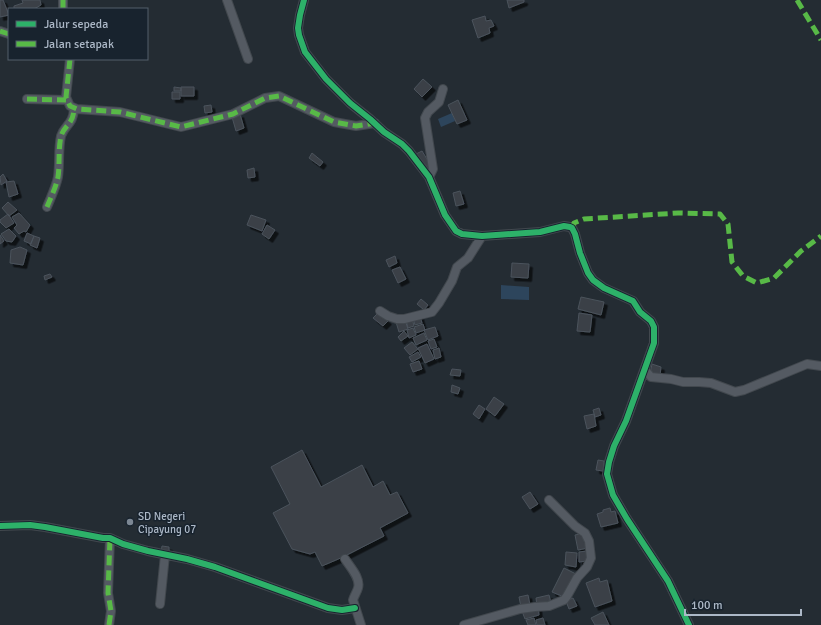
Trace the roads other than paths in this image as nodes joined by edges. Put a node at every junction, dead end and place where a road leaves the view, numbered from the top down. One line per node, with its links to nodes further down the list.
1 (227, 0): 3 (street)
2 (304, 0): 9 (street)
3 (248, 59)
4 (70, 60): 7 (street)
5 (443, 89): 10 (street)
6 (27, 99): 7 (street)
7 (66, 100): 8 (street)
8 (74, 109): 9 (street); 11 (street)
9 (375, 123): 10 (street)
10 (428, 177): 12 (street)
11 (47, 207)
12 (482, 236): 13 (street); 15 (street)
13 (380, 311)
14 (821, 366): 15 (street)
15 (645, 370): 26 (street)
16 (549, 500): 25 (street)
17 (0, 526): 18 (street)
18 (110, 538): 19 (street); 23 (street)
19 (165, 555): 21 (street); 22 (street)
20 (345, 559): 22 (street)
21 (160, 604)
22 (354, 608): 24 (street)
23 (109, 625)
24 (361, 625)
25 (464, 625)
26 (689, 625)

